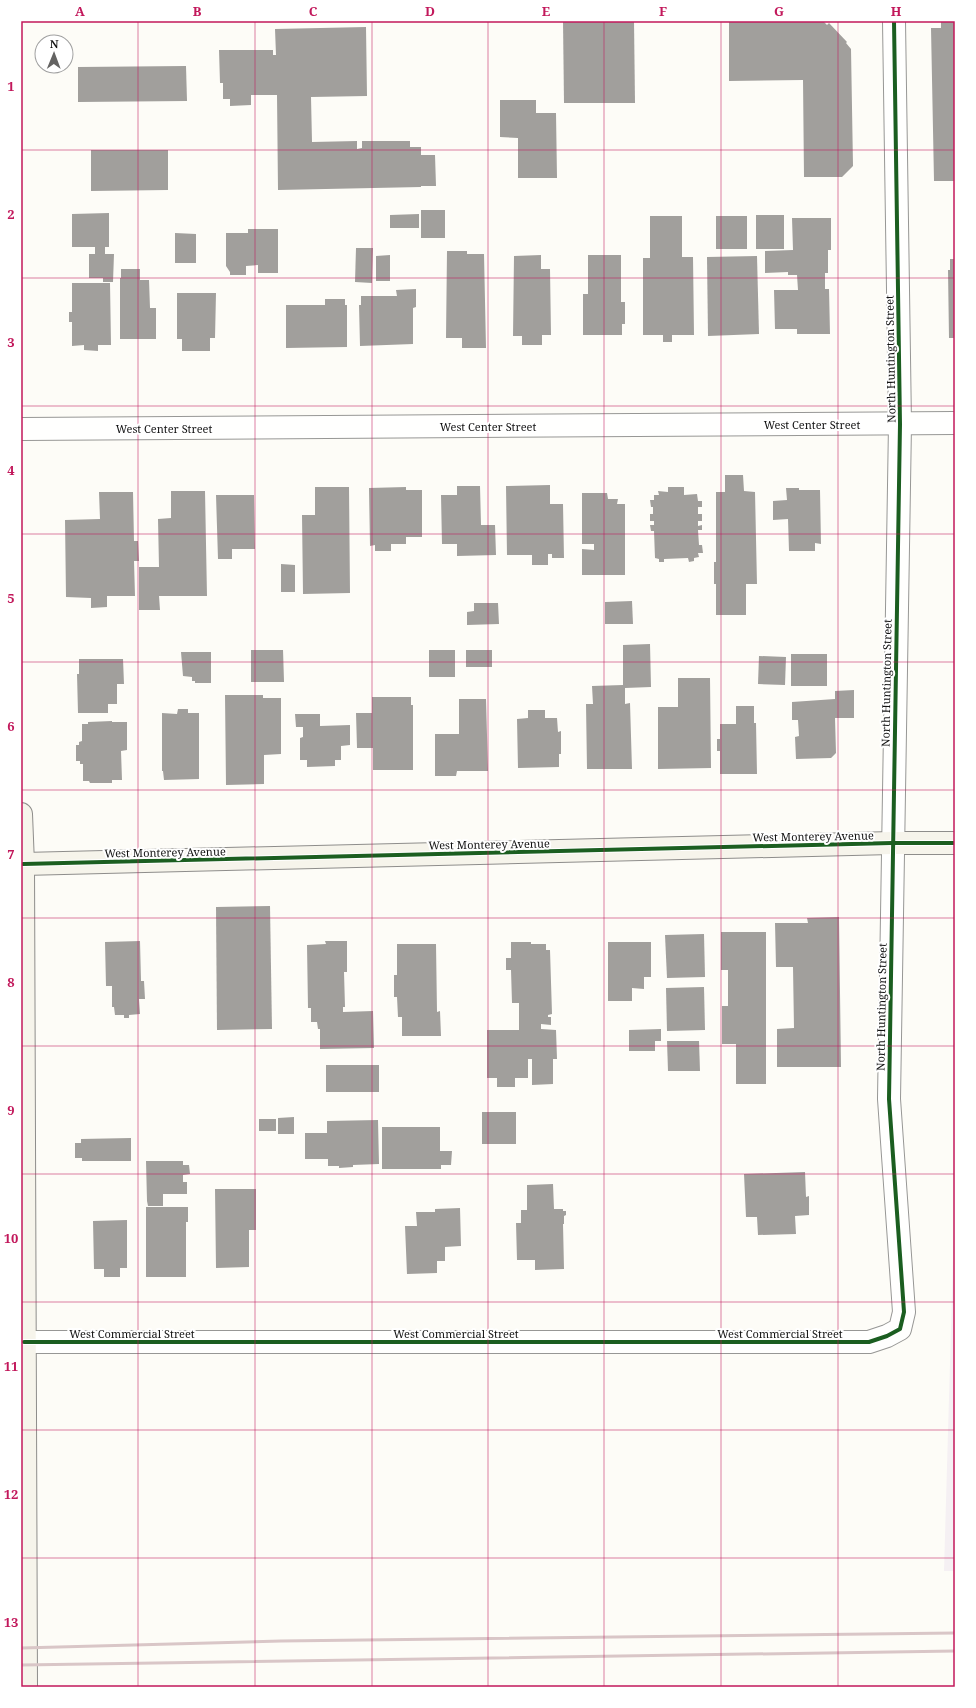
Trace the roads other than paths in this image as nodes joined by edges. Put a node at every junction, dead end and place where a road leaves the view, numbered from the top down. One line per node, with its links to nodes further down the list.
1 (894, 21): 3 (street, North Huntington Street)
2 (955, 423): 3 (street, West Center Street)
3 (900, 424): 4 (street, West Center Street); 6 (street, North Huntington Street)
4 (21, 429)
5 (21, 814): 8 (street)
6 (892, 843): 7 (street, West Monterey Avenue); 8 (street, West Monterey Avenue); 10 (street, North Huntington Street)
7 (955, 843)
8 (24, 864): 9 (street)
9 (22, 1199): 11 (street)
10 (887, 1336): 11 (street, West Commercial Street)
11 (24, 1342): 12 (street)
12 (26, 1687)

